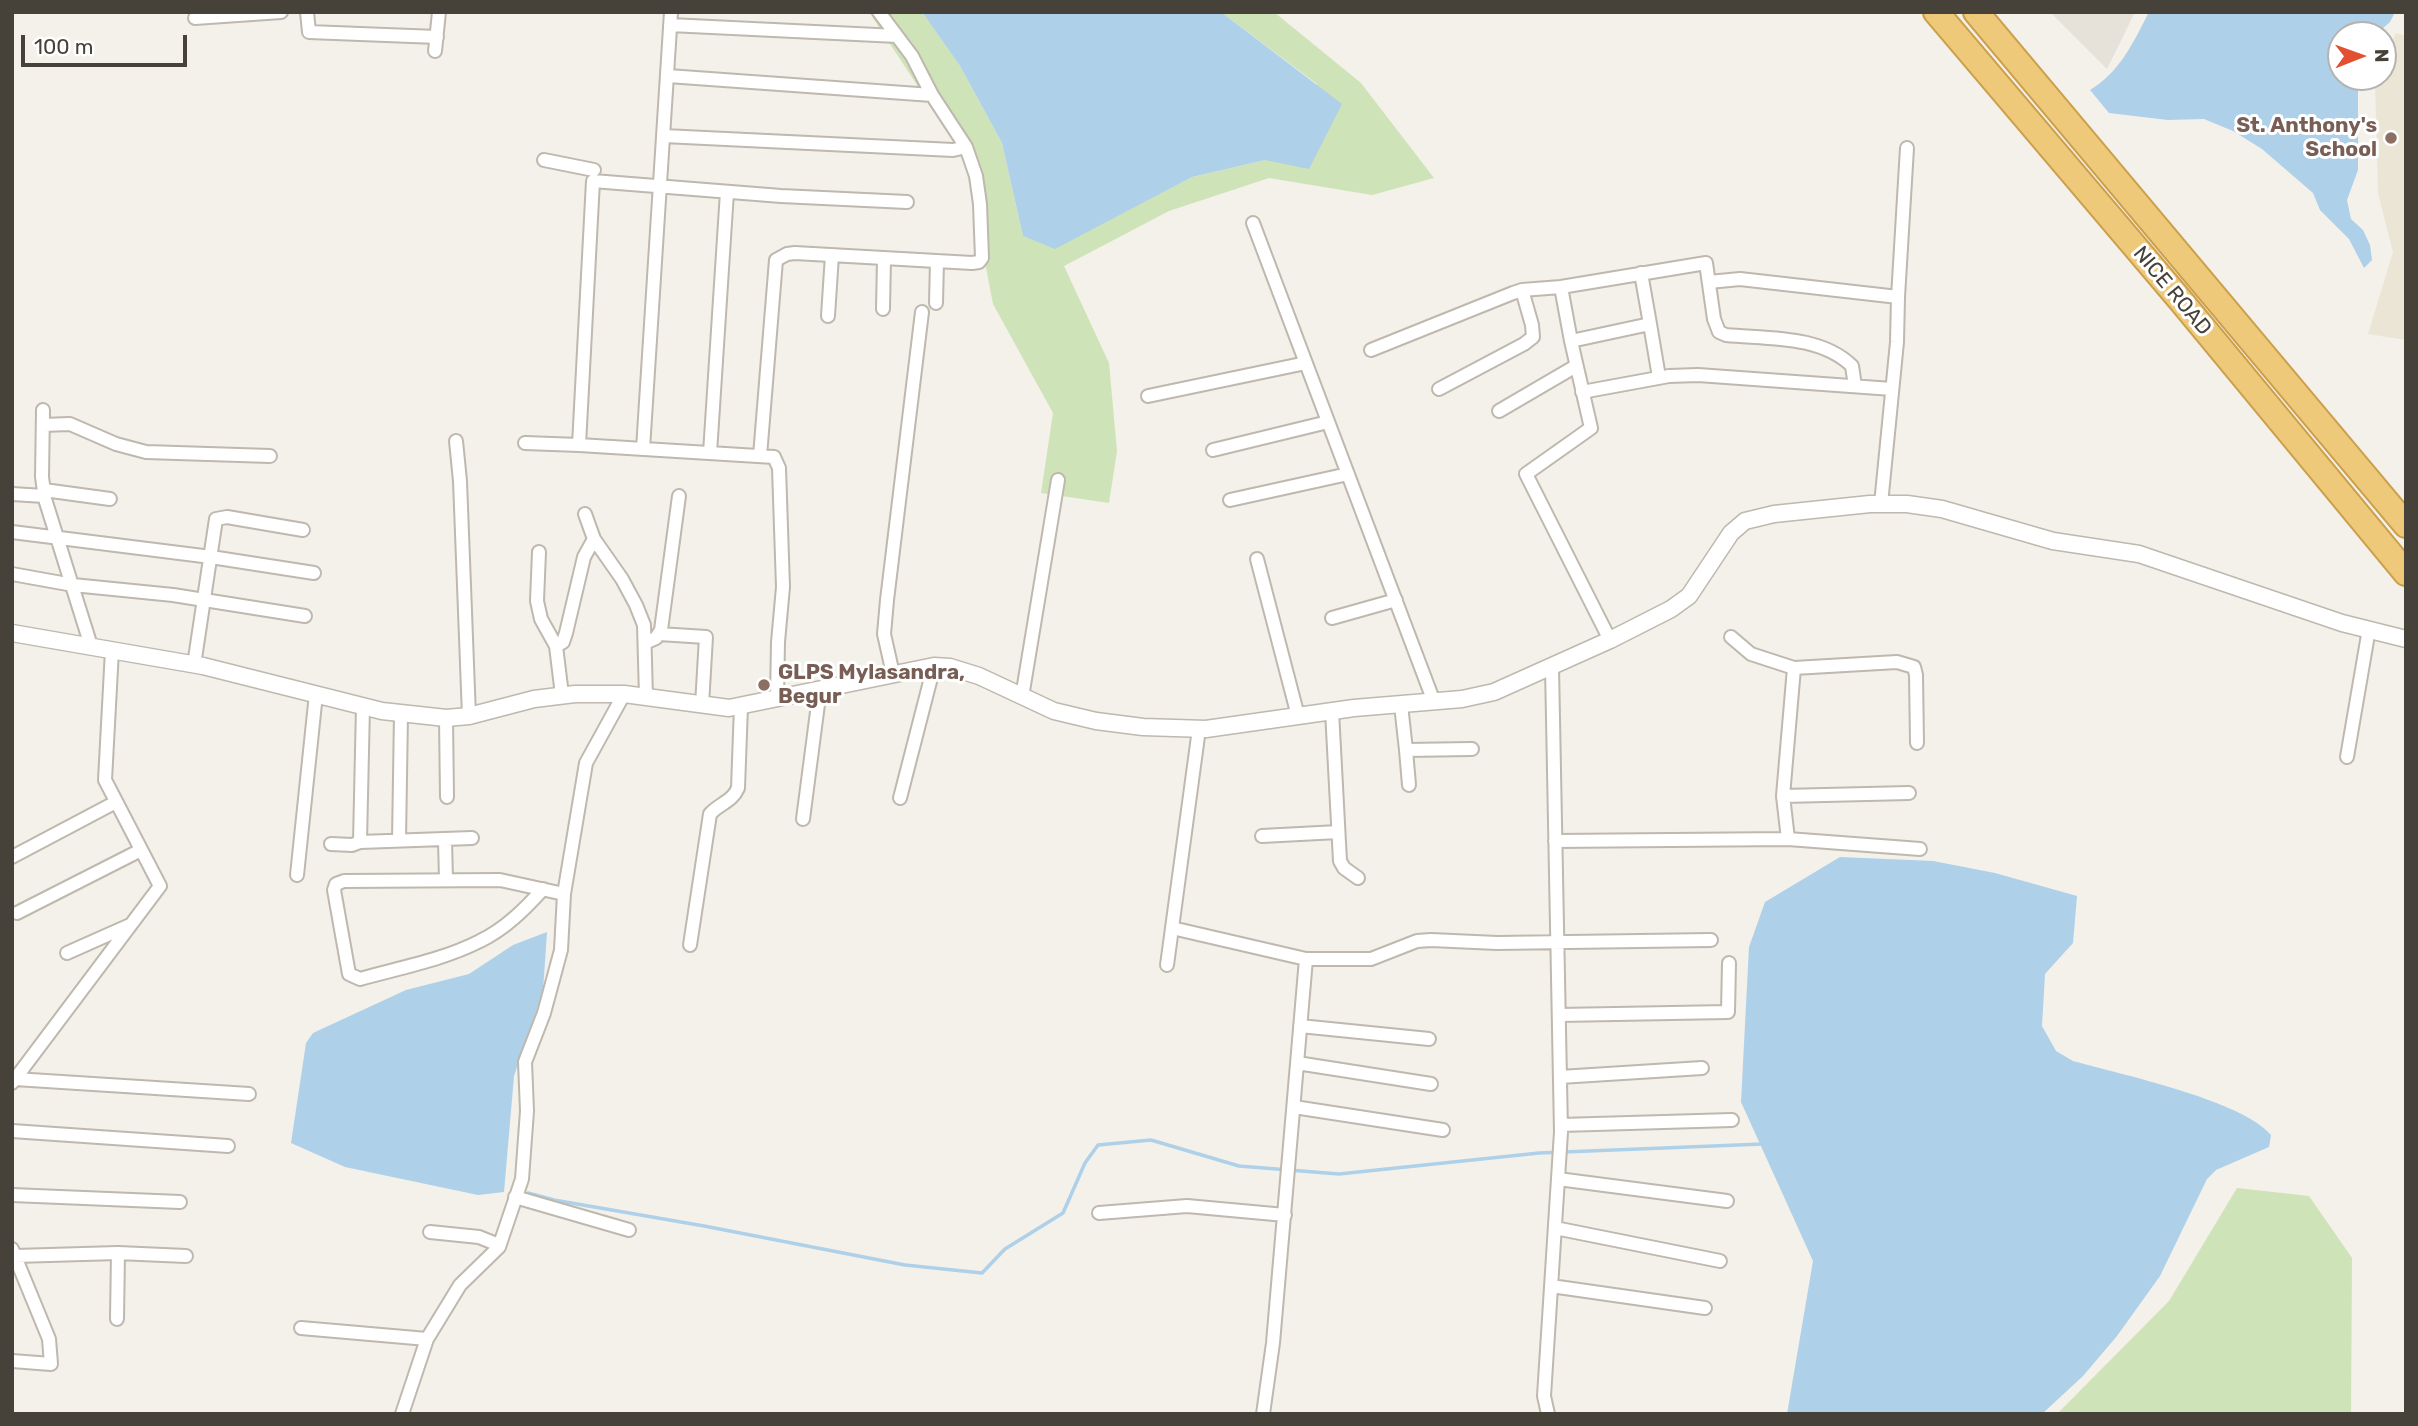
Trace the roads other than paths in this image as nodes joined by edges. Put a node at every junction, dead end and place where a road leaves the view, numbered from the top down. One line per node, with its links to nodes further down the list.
1 (281, 12): 7 (street)
2 (307, 12): 10 (street)
3 (439, 12): 10 (street)
4 (879, 12): 9 (street)
5 (1936, 12): 76 (highway, NICE ROAD)
6 (1976, 12): 67 (highway, NICE ROAD)
7 (195, 18)
8 (671, 18): 9 (street); 12 (street)
9 (897, 36): 13 (street)
10 (437, 37): 11 (street)
11 (435, 51)
12 (668, 76): 13 (street); 14 (street)
13 (932, 95): 15 (street)
14 (664, 136): 15 (street); 19 (street)
15 (966, 147): 25 (street)
16 (1907, 148): 30 (street)
17 (544, 160): 18 (street)
18 (593, 170)
19 (661, 187): 20 (street); 52 (street); 53 (street)
20 (727, 192): 21 (street); 55 (street)
21 (907, 202)
22 (1253, 223): 38 (street)
23 (832, 255): 24 (street); 34 (street); 57 (street)
24 (884, 258): 25 (street); 32 (street)
25 (937, 261): 31 (street)
26 (1641, 273): 27 (street); 28 (street); 35 (street)
27 (1709, 282): 30 (street); 41 (street)
28 (1561, 287): 29 (street); 36 (street)
29 (1522, 290): 37 (street); 42 (street)
30 (1898, 297): 43 (street)
31 (936, 303)
32 (883, 309)
33 (922, 312): 97 (street)
34 (828, 316)
35 (1650, 324): 36 (street); 40 (street)
36 (1571, 341): 39 (street)
37 (1371, 350)
38 (1306, 363): 45 (street); 48 (street)
39 (1576, 366): 44 (street); 47 (street)
40 (1659, 377): 41 (street); 44 (street)
41 (1855, 386): 43 (street)
42 (1439, 389)
43 (1892, 389): 65 (street)
44 (1582, 392): 88 (street)
45 (1148, 396)
46 (43, 410): 49 (street)
47 (1499, 411)
48 (1328, 422): 54 (street); 58 (street)
49 (43, 425): 56 (street); 60 (street)
50 (456, 442): 112 (street)
51 (525, 443): 52 (street)
52 (579, 445): 53 (street)
53 (643, 449): 55 (street)
54 (1213, 450)
55 (710, 453): 57 (street)
56 (270, 456)
57 (760, 456): 104 (street)
58 (1348, 474): 64 (street); 79 (street)
59 (1058, 480): 103 (street)
60 (44, 493): 61 (street); 63 (street); 70 (street)
61 (12, 494)
62 (679, 496): 85 (street)
63 (110, 499)
64 (1230, 500)
65 (1881, 504): 83 (street); 88 (street)
66 (585, 514): 71 (street)
67 (2406, 525)
68 (303, 530): 73 (street)
69 (12, 532): 70 (street)
70 (55, 538): 73 (street); 78 (street)
71 (594, 539): 89 (street); 91 (street)
72 (539, 552): 91 (street)
73 (211, 557): 75 (street); 80 (street)
74 (1257, 559): 113 (street)
75 (314, 573)
76 (2406, 573)
77 (12, 574): 78 (street)
78 (73, 585): 80 (street); 90 (street)
79 (1396, 600): 82 (street); 105 (street)
80 (204, 601): 81 (street); 93 (street)
81 (305, 616)
82 (1332, 618)
83 (2369, 629): 87 (street); 119 (street)
84 (12, 632): 90 (street)
85 (659, 634): 89 (street); 106 (street)
86 (1731, 636): 96 (street)
87 (2406, 639)
88 (1610, 640): 95 (street)
89 (645, 643): 102 (street)
90 (91, 646): 92 (street)
91 (556, 646): 101 (street)
92 (112, 650): 93 (street); 125 (street)
93 (194, 665): 99 (street)
94 (934, 666): 97 (street); 103 (street); 124 (street)
95 (1552, 667): 105 (street); 133 (street)
96 (1794, 668): 116 (street); 122 (street)
97 (893, 674): 98 (street)
98 (820, 689): 104 (street); 126 (street)
99 (316, 694): 108 (street); 139 (street)
100 (624, 694): 101 (street); 102 (street); 143 (street)
101 (562, 695): 112 (street)
102 (646, 697): 106 (street)
103 (1022, 697): 115 (street)
104 (777, 698): 109 (street)
105 (1434, 702): 107 (street)
106 (702, 705): 109 (street)
107 (1401, 705): 110 (street); 118 (street)
108 (362, 706): 111 (street); 134 (street)
109 (741, 706): 149 (street)
110 (1332, 711): 113 (street); 127 (street)
111 (401, 714): 114 (street); 131 (street)
112 (469, 716): 114 (street)
113 (1298, 716): 115 (street)
114 (446, 718): 123 (street)
115 (1199, 729): 146 (street)
116 (1917, 743)
117 (1472, 749): 118 (street)
118 (1406, 750): 120 (street)
119 (2347, 757)
120 (1409, 785)
121 (1909, 793): 122 (street)
122 (1783, 796): 130 (street)
123 (447, 797)
124 (900, 798)
125 (116, 802): 136 (street); 138 (street)
126 (803, 818)
127 (1338, 832): 128 (street); 140 (street)
128 (1262, 836)
129 (472, 838): 132 (street)
130 (1788, 839): 133 (street); 137 (street)
131 (399, 840): 132 (street); 134 (street)
132 (445, 840): 141 (street)
133 (1555, 841): 148 (street)
134 (360, 842): 135 (street)
135 (331, 844)
136 (141, 849): 144 (street); 145 (street)
137 (1920, 849)
138 (12, 857)
139 (297, 875)
140 (1358, 878)
141 (446, 880): 142 (street); 142 (street)
142 (543, 889): 143 (street)
143 (564, 894): 171 (street)
144 (17, 913)
145 (131, 925): 150 (street); 160 (street)
146 (1172, 928): 151 (street); 153 (street)
147 (1712, 940): 148 (street)
148 (1557, 942): 151 (street); 154 (street)
149 (690, 945)
150 (66, 954)
151 (1306, 959): 155 (street)
152 (1729, 963): 154 (street)
153 (1167, 965)
154 (1559, 1015): 159 (street)
155 (1300, 1026): 156 (street); 157 (street)
156 (1429, 1039)
157 (1297, 1063): 161 (street); 163 (street)
158 (1702, 1068): 159 (street)
159 (1560, 1077): 165 (street)
160 (14, 1081): 162 (street)
161 (1430, 1084)
162 (249, 1094)
163 (1294, 1107): 166 (street); 175 (street)
164 (1732, 1120): 165 (street)
165 (1561, 1125): 169 (street)
166 (1443, 1130)
167 (12, 1131): 168 (street)
168 (228, 1146)
169 (1558, 1179): 172 (street); 176 (street)
170 (12, 1195): 173 (street)
171 (516, 1198): 177 (street); 179 (street)
172 (1727, 1201)
173 (180, 1202)
174 (1099, 1213): 175 (street)
175 (1284, 1215): 191 (street)
176 (1555, 1228): 183 (street); 184 (street)
177 (629, 1230)
178 (430, 1232): 179 (street)
179 (499, 1245): 188 (street)
180 (14, 1252): 181 (street); 189 (street)
181 (118, 1253): 182 (street); 186 (street)
182 (186, 1256)
183 (1720, 1261)
184 (1551, 1286): 185 (street); 192 (street)
185 (1705, 1308)
186 (117, 1319)
187 (301, 1328): 188 (street)
188 (427, 1339): 190 (street)
189 (12, 1361)
190 (402, 1414)
191 (1263, 1414)
192 (1548, 1414)

